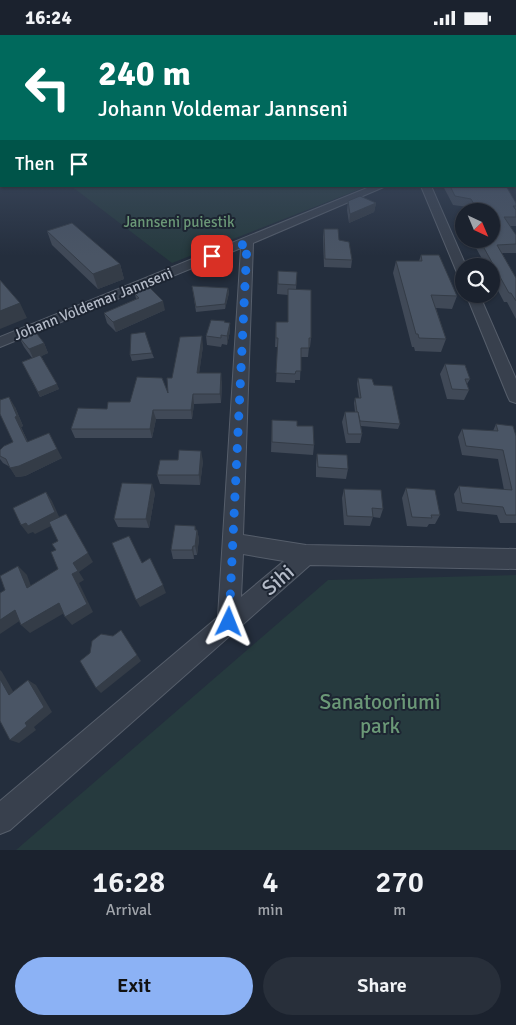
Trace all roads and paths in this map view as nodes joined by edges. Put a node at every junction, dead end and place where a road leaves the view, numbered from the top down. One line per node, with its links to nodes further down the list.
1 (379, 187): 3 (street, Johann Voldemar Jannseni)
2 (426, 187): 4 (street)
3 (247, 243): 6 (street, Johann Voldemar Jannseni); 8 (street)
4 (457, 258)
5 (476, 303): 7 (street)
6 (0, 341)
7 (516, 397)
8 (232, 543): 9 (street); 11 (street)
9 (306, 555): 10 (street, Sihi); 11 (street, Sihi)
10 (516, 559)
11 (229, 622): 12 (street, Sihi)
12 (0, 820)

